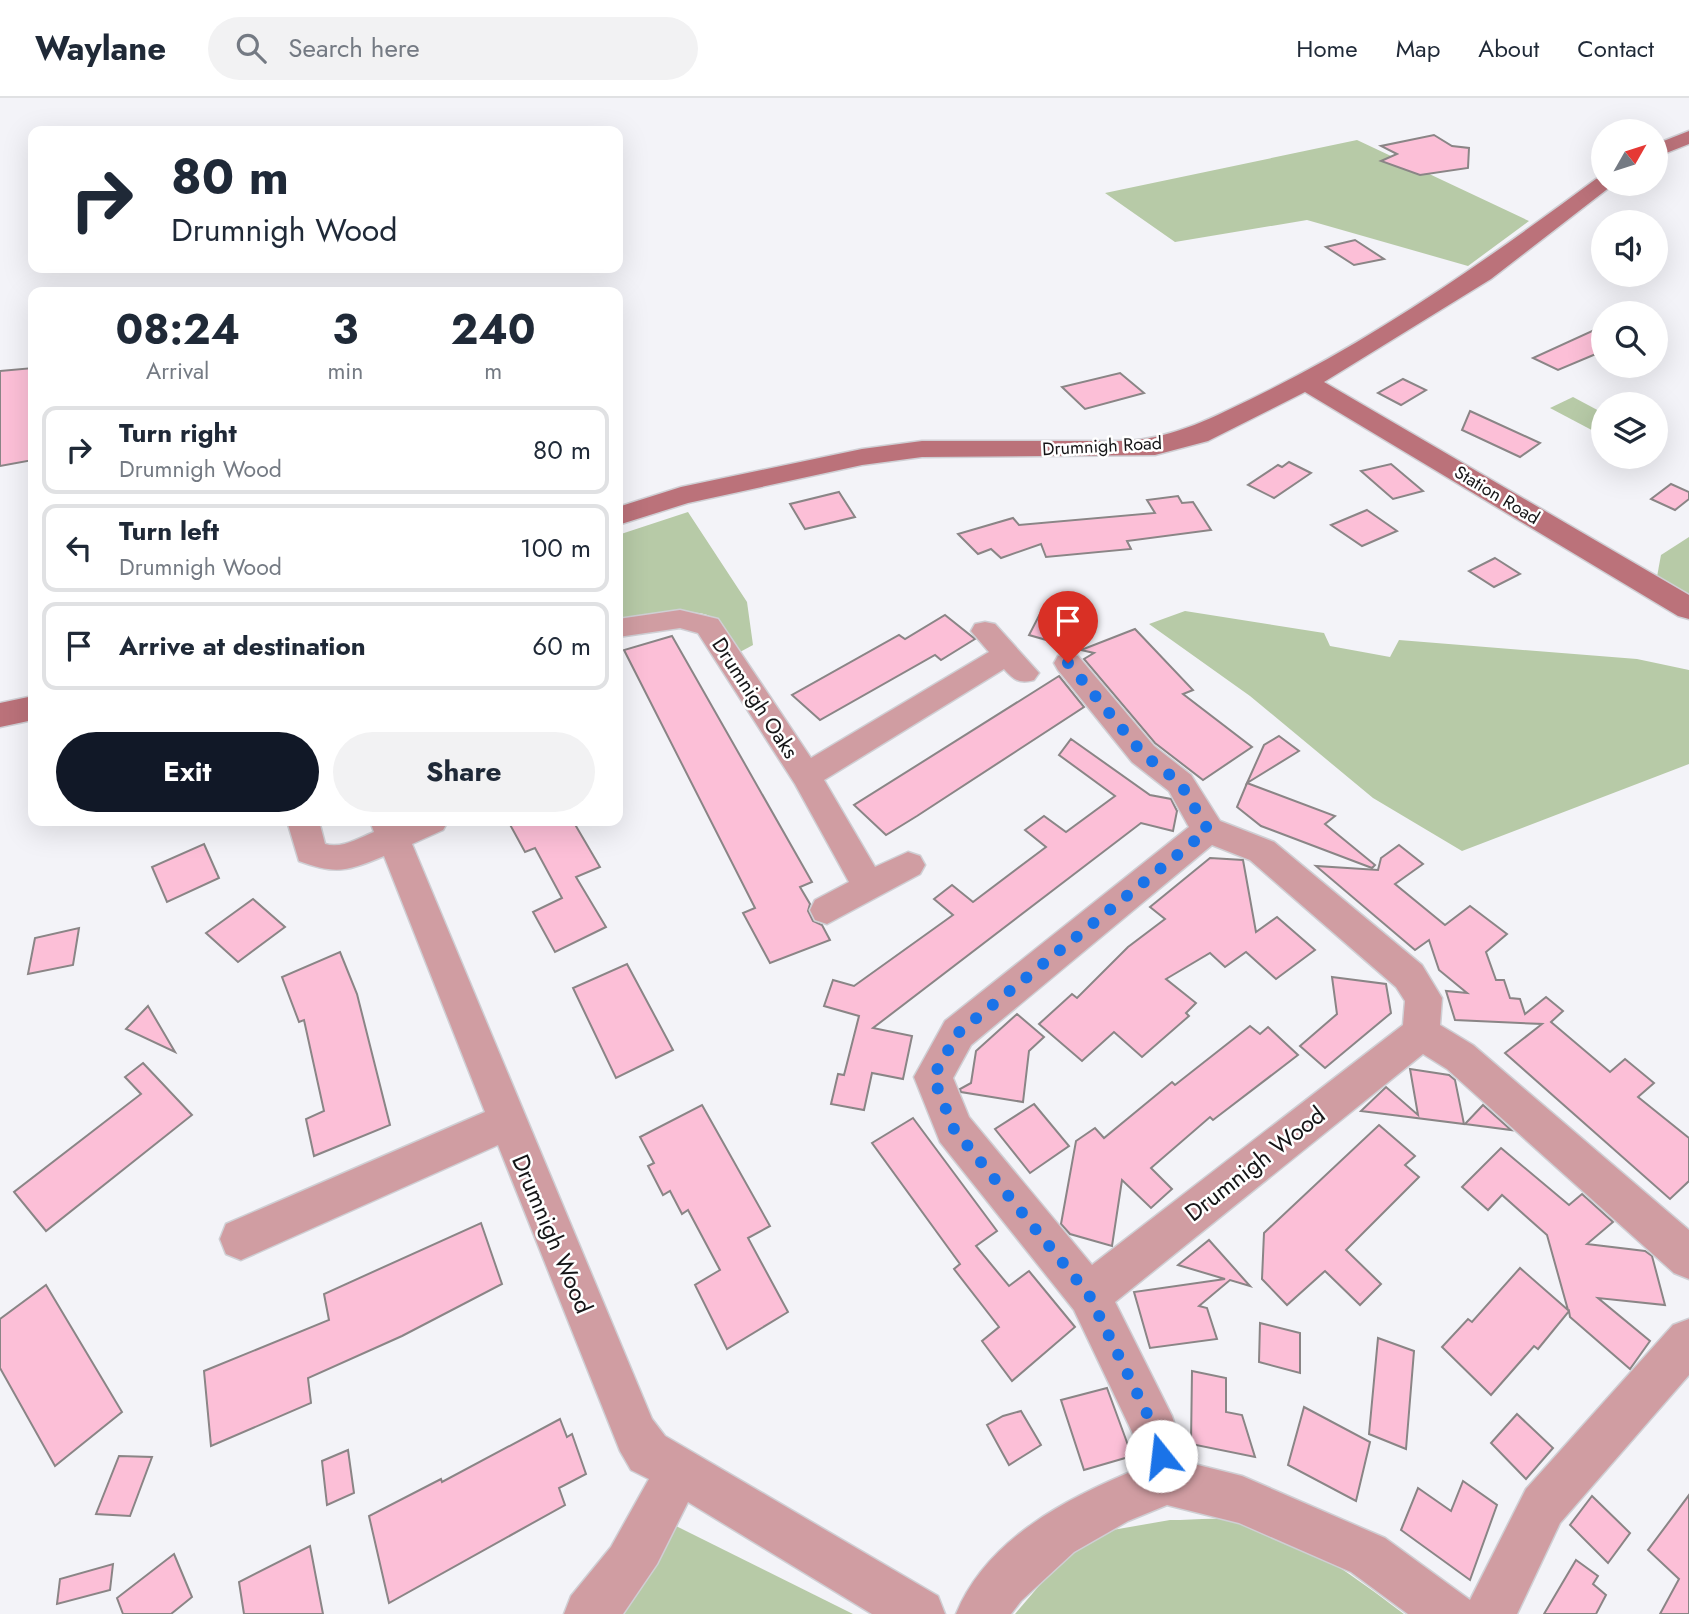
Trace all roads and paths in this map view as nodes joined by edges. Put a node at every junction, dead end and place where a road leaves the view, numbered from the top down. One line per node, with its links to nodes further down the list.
1 (1689, 137): 2 (main road)
2 (1668, 146)
3 (1591, 192): 4 (main road, Drumnigh Road)
4 (1306, 382): 5 (main road, Drumnigh Road); 6 (main road, Station Road)
5 (623, 514)
6 (1689, 608)
7 (623, 627): 12 (street, Drumnigh Oaks)
8 (985, 631): 12 (street, Drumnigh Oaks)
9 (1068, 663): 16 (street)
10 (28, 709): 11 (main road)
11 (0, 715)
12 (806, 776): 18 (street, Drumnigh Oaks)
13 (304, 826): 15 (street)
14 (409, 826): 15 (street)
15 (390, 830): 21 (street, Drumnigh Wood)
16 (1208, 830): 20 (street); 24 (street)
17 (908, 865): 18 (street)
18 (869, 887): 19 (street)
19 (827, 910)
20 (1421, 1032): 23 (street); 24 (street, Drumnigh Wood)
21 (506, 1122): 22 (street); 26 (street, Drumnigh Wood)
22 (241, 1239)
23 (1689, 1258)
24 (1089, 1295): 27 (street)
25 (1689, 1341): 32 (street)
26 (679, 1470): 28 (street); 29 (street, Drumnigh Wood)
27 (1167, 1480): 30 (street); 31 (street)
28 (589, 1614)
29 (920, 1614)
30 (981, 1614)
31 (1451, 1614)
32 (1490, 1614)

